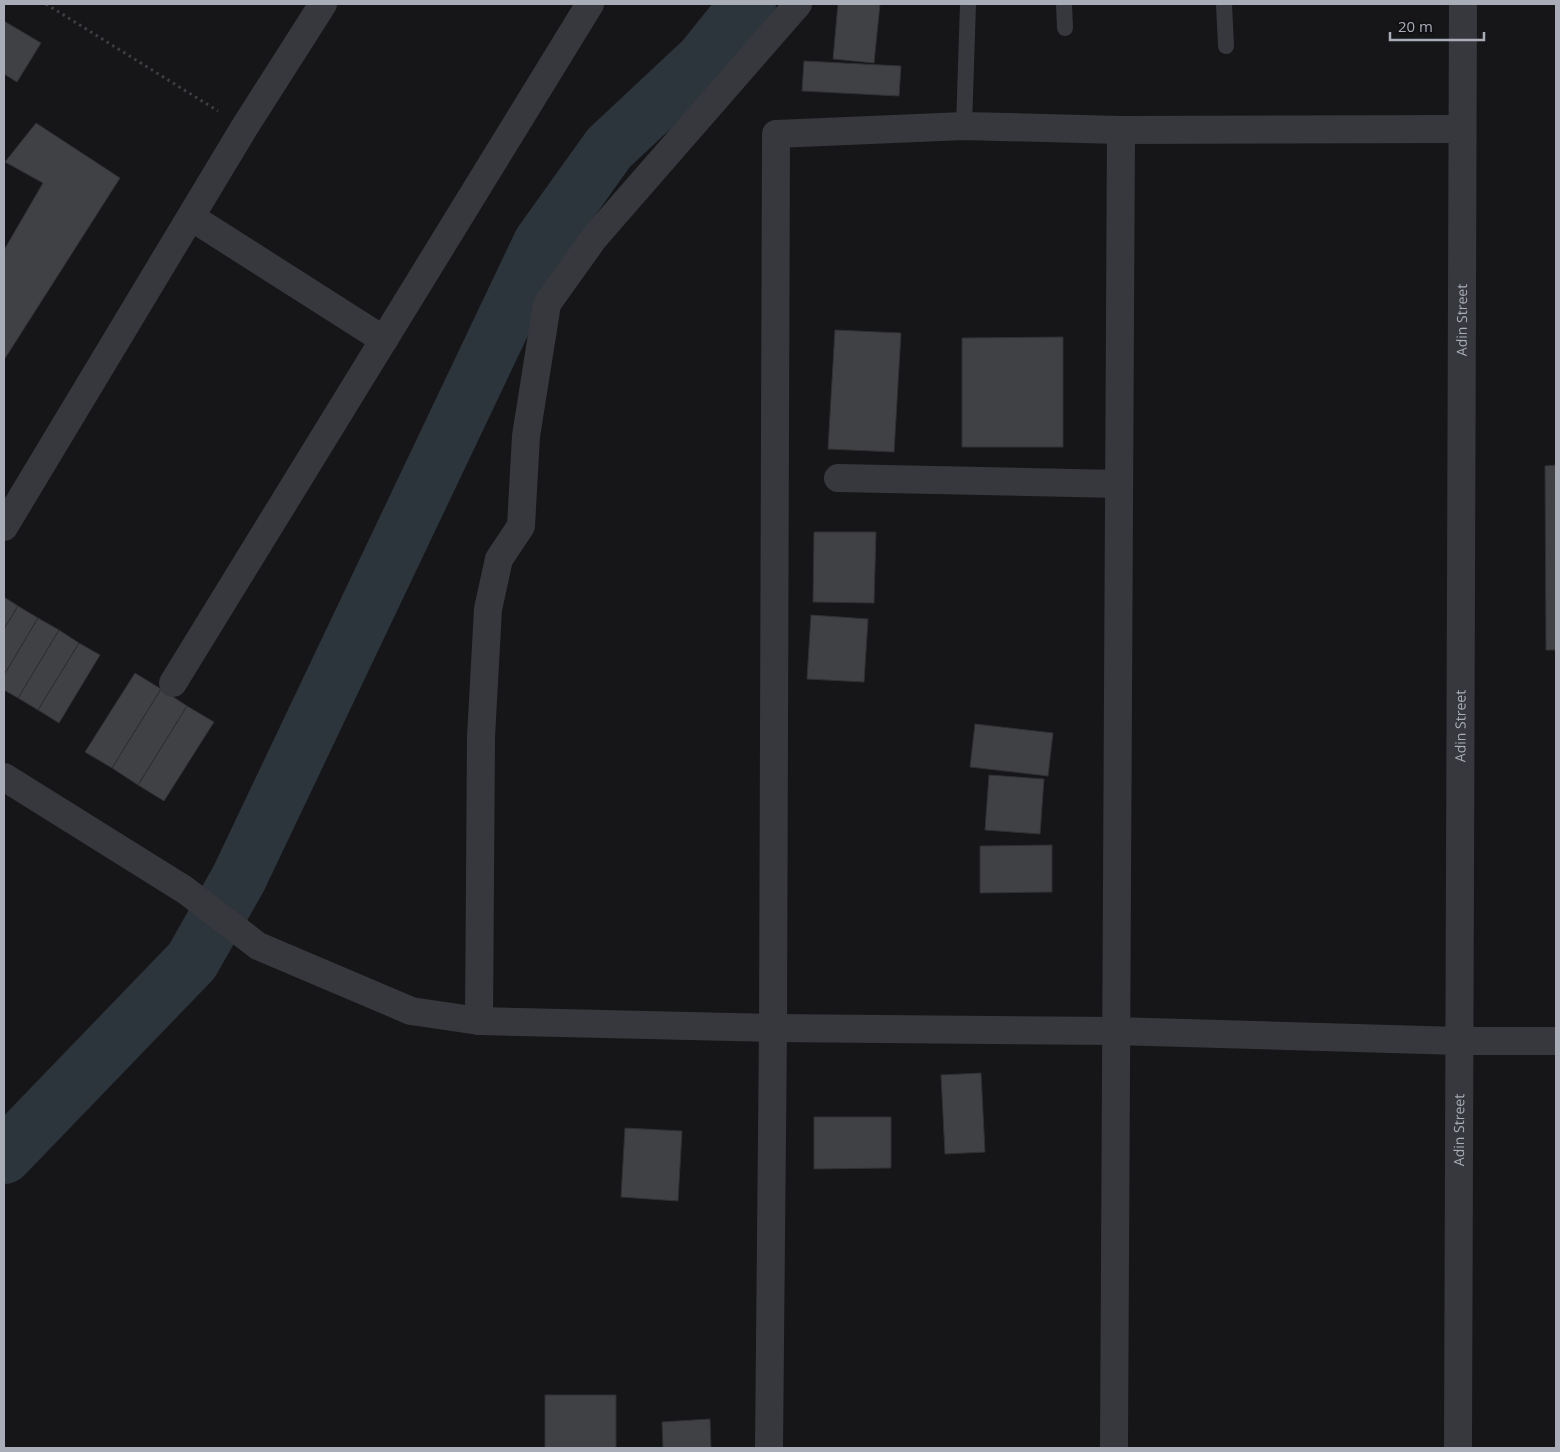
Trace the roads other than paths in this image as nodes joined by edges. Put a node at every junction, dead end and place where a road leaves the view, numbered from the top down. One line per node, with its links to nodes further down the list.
1 (323, 4): 13 (street)
2 (590, 4): 14 (street)
3 (798, 4): 20 (street)
4 (968, 4): 10 (lane)
5 (1064, 4): 8 (lane)
6 (1224, 4): 9 (lane)
7 (1463, 4): 11 (street, Adin Street)
8 (1065, 28)
9 (1226, 46)
10 (964, 126): 12 (street); 21 (street)
11 (1462, 129): 12 (street); 23 (street, Adin Street)
12 (1121, 130): 16 (street)
13 (190, 217): 14 (street); 17 (street)
14 (384, 340): 18 (street)
15 (838, 478): 16 (street)
16 (1119, 484): 22 (street)
17 (4, 527)
18 (173, 683)
19 (4, 777): 20 (street)
20 (479, 1021): 21 (street)
21 (773, 1028): 22 (street); 25 (street)
22 (1116, 1031): 23 (street); 26 (street)
23 (1459, 1040): 24 (street); 27 (street, Adin Street)
24 (1556, 1041)
25 (769, 1448)
26 (1114, 1448)
27 (1458, 1448)

